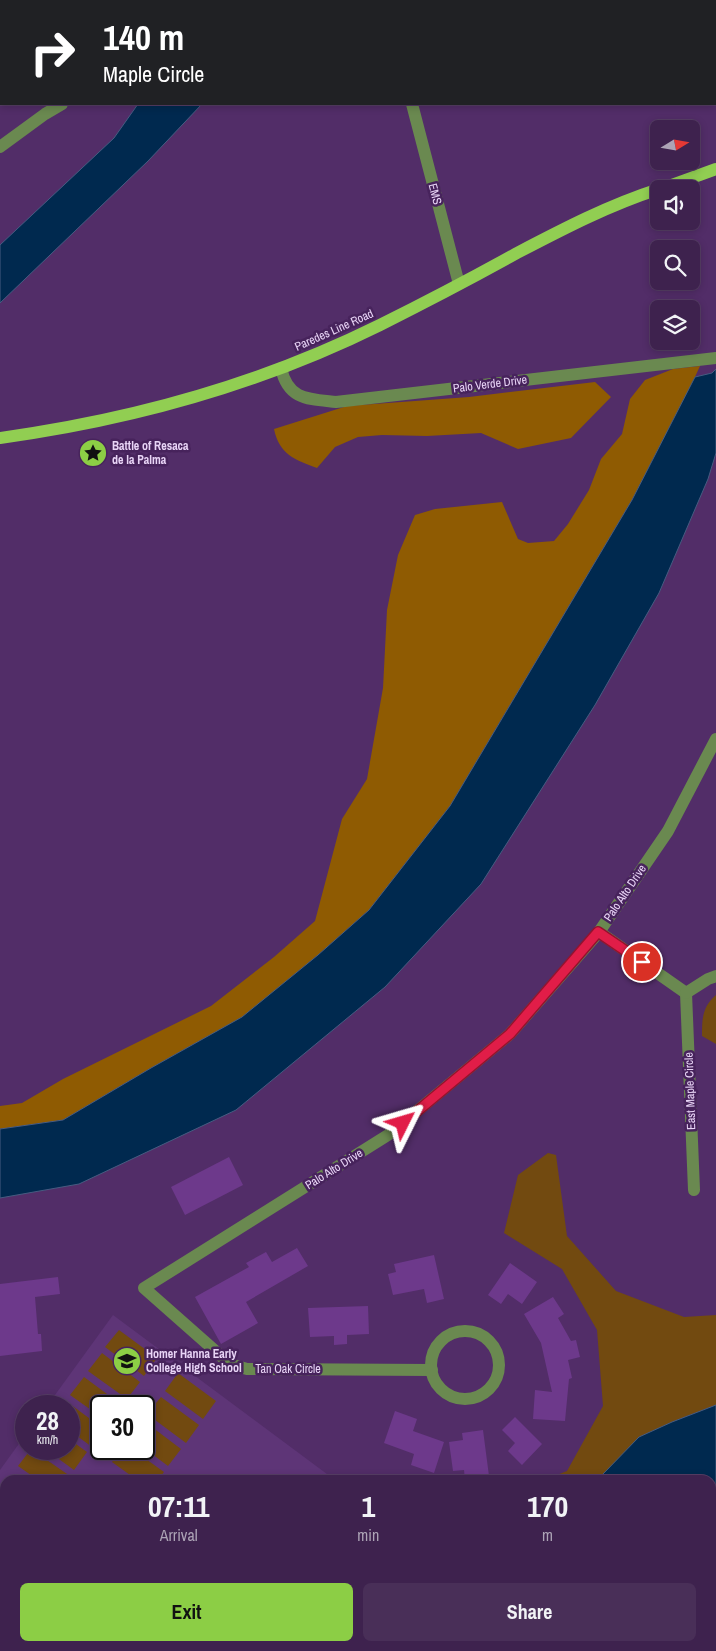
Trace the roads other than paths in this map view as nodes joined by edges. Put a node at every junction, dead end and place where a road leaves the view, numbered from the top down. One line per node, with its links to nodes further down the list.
1 (60, 105): 3 (street)
2 (412, 105): 7 (street, EMS)
3 (0, 147)
4 (716, 169): 5 (main road, Paredes Line Road)
5 (685, 180)
6 (650, 193): 7 (main road, Paredes Line Road)
7 (459, 284): 9 (main road, Paredes Line Road)
8 (716, 358): 9 (street, Palo Verde Drive)
9 (281, 368): 10 (main road, Paredes Line Road)
10 (0, 438)
11 (716, 739): 12 (street, Palo Alto Drive)
12 (598, 932): 14 (street); 16 (street, Palo Alto Drive)
13 (716, 976): 14 (street)
14 (686, 993): 15 (street, East Maple Circle)
15 (694, 1190)
16 (144, 1288): 17 (street, Tan Oak Circle)
17 (432, 1370): 17 (street)

